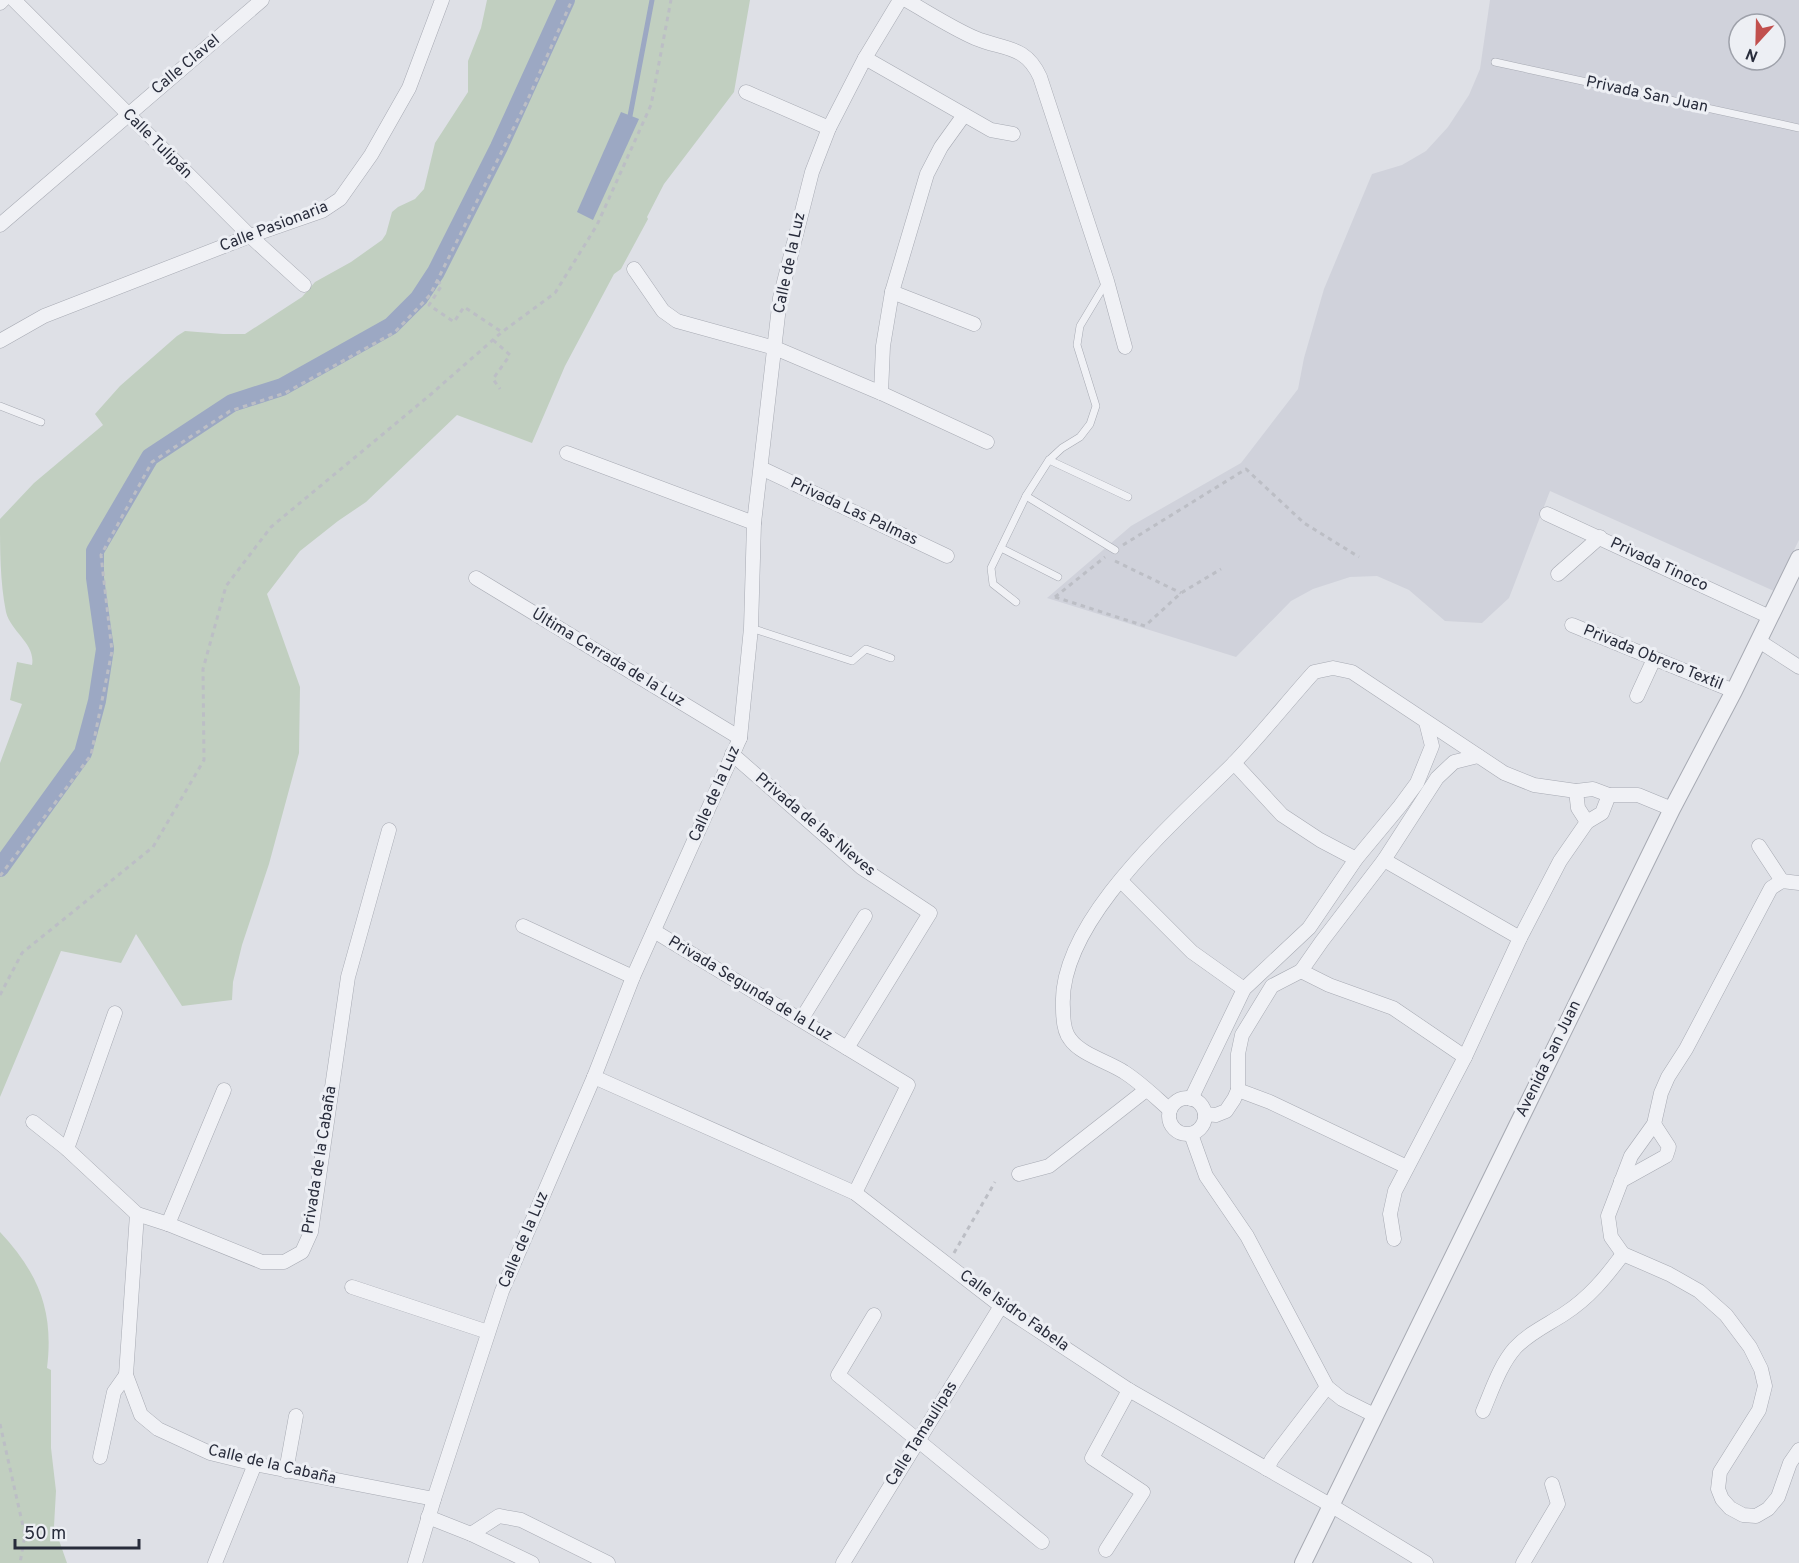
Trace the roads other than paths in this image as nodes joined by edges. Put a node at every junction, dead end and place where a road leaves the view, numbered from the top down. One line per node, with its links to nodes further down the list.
1 (3, 0): 7 (street)
2 (14, 0): 11 (street, Calle Tulipán)
3 (262, 0): 11 (street, Calle Clavel)
4 (442, 0): 17 (street, Calle Pasionaria)
5 (900, 0): 8 (street, Calle de la Luz)
6 (906, 0): 19 (street)
7 (0, 3)
8 (865, 58): 12 (street); 13 (street, Calle de la Luz)
9 (1495, 62): 14 (lane, Privada San Juan)
10 (746, 92): 13 (street)
11 (128, 115): 16 (street, Calle Clavel); 17 (street, Calle Tulipán)
12 (964, 116): 15 (street); 21 (street)
13 (829, 128): 25 (street, Calle de la Luz)
14 (1799, 128)
15 (1013, 134)
16 (0, 225)
17 (250, 236): 20 (street, Calle Tulipán); 23 (street, Calle Pasionaria)
18 (634, 269): 25 (street)
19 (1107, 281): 24 (street); 31 (lane)
20 (304, 285)
21 (892, 292): 22 (street); 26 (street)
22 (974, 324)
23 (0, 341)
24 (1125, 346)
25 (775, 348): 26 (street); 32 (street, Calle de la Luz)
26 (881, 393): 29 (street)
27 (0, 405): 28 (lane)
28 (41, 422)
29 (987, 442)
30 (567, 453): 36 (street)
31 (1049, 460): 33 (lane); 34 (lane)
32 (761, 468): 36 (street, Calle de la Luz); 40 (street, Privada Las Palmas)
33 (1026, 496): 38 (lane); 39 (lane)
34 (1128, 497)
35 (1547, 514): 37 (street, Privada Tinoco)
36 (754, 523): 48 (street, Calle de la Luz)
37 (1600, 537): 42 (street); 46 (street, Privada Tinoco)
38 (1001, 548): 43 (lane); 45 (lane)
39 (1115, 550)
40 (947, 556)
41 (1799, 558): 46 (street, Avenida San Juan)
42 (1558, 574)
43 (1059, 576)
44 (476, 578): 56 (street, Última Cerrada de la Luz)
45 (1016, 602)
46 (1770, 617): 49 (street, Avenida San Juan)
47 (1572, 625): 51 (street, Privada Obrero Textil)
48 (751, 628): 50 (lane); 56 (street, Calle de la Luz)
49 (1759, 641): 52 (street); 53 (street, Avenida San Juan)
50 (891, 657)
51 (1654, 659): 53 (street, Privada Obrero Textil); 54 (street)
52 (1799, 666)
53 (1734, 691): 62 (street, Avenida San Juan)
54 (1637, 696)
55 (1426, 722): 58 (street); 59 (street); 66 (street)
56 (740, 738): 57 (street, Calle de la Luz)
57 (732, 754): 71 (street, Privada de las Nieves); 74 (street, Calle de la Luz)
58 (1478, 756): 60 (street); 67 (street)
59 (1234, 763): 66 (street); 69 (street)
60 (1576, 791): 61 (street); 63 (street)
61 (1608, 795): 62 (street); 63 (street)
62 (1672, 809): 110 (street, Avenida San Juan)
63 (1587, 822): 75 (street)
64 (389, 830): 99 (street, Privada de la Cabaña)
65 (1759, 846): 68 (street)
66 (1356, 859): 78 (street)
67 (1384, 860): 75 (street); 76 (street)
68 (1782, 880): 70 (street); 91 (street)
69 (1121, 881): 78 (street); 85 (street)
70 (1799, 882)
71 (930, 913): 81 (street, Privada Segunda de la Luz)
72 (865, 916): 80 (street)
73 (523, 926): 77 (street)
74 (654, 931): 77 (street, Calle de la Luz); 80 (street, Privada Segunda de la Luz)
75 (1520, 938): 82 (street)
76 (1301, 971): 82 (street); 86 (street)
77 (633, 977): 83 (street, Calle de la Luz)
78 (1244, 988): 87 (street)
79 (115, 1013): 93 (street)
80 (801, 1020): 81 (street, Privada Segunda de la Luz)
81 (847, 1048): 97 (street, Privada Segunda de la Luz)
82 (1465, 1057): 94 (street)
83 (594, 1077): 97 (street, Calle Isidro Fabela); 105 (street, Calle de la Luz)
84 (224, 1090): 99 (street)
85 (1146, 1090): 88 (street); 95 (street)
86 (1238, 1090): 89 (street); 94 (street)
87 (1191, 1099): 88 (street); 89 (street)
88 (1170, 1110): 92 (street)
89 (1205, 1114): 92 (street)
90 (33, 1122): 93 (street, Privada de la Cabaña)
91 (1654, 1124): 96 (street); 96 (street)
92 (1191, 1134): 107 (street)
93 (67, 1149): 98 (street, Privada de la Cabaña)
94 (1407, 1167): 100 (street)
95 (1019, 1174)
96 (1621, 1181): 101 (street)
97 (855, 1193): 103 (street, Calle Isidro Fabela)
98 (137, 1214): 99 (street, Privada de la Cabaña); 106 (street, Calle de la Cabaña)
99 (168, 1224)
100 (1394, 1239)
101 (1623, 1254): 109 (street); 113 (street)
102 (352, 1287): 105 (street)
103 (1001, 1306): 108 (street, Calle Isidro Fabela); 112 (street, Calle Tamaulipas)
104 (874, 1315): 112 (street)
105 (488, 1332): 119 (street, Calle de la Luz)
106 (126, 1375): 114 (street); 115 (street, Calle de la Cabaña)
107 (1327, 1387): 110 (street); 116 (street)
108 (1129, 1390): 116 (street, Calle Isidro Fabela); 124 (street)
109 (1483, 1411)
110 (1374, 1415): 120 (street, Avenida San Juan)
111 (296, 1416): 117 (street)
112 (918, 1440): 123 (street); 129 (street, Calle Tamaulipas)
113 (1799, 1450)
114 (100, 1457)
115 (255, 1464): 117 (street, Calle de la Cabaña); 125 (street)
116 (1267, 1469): 120 (street, Calle Isidro Fabela)
117 (286, 1471): 119 (street, Calle de la Cabaña)
118 (1552, 1484): 132 (street)
119 (434, 1499): 121 (street, Calle de la Luz)
120 (1332, 1506): 130 (street, Avenida San Juan); 131 (street, Calle Isidro Fabela)
121 (428, 1517): 122 (street); 126 (street, Calle de la Luz)
122 (471, 1534): 127 (street); 128 (street)
123 (1042, 1542)
124 (1106, 1550)
125 (215, 1563)
126 (415, 1563)
127 (532, 1563)
128 (608, 1563)
129 (843, 1563)
130 (1303, 1563)
131 (1426, 1563)
132 (1522, 1563)

